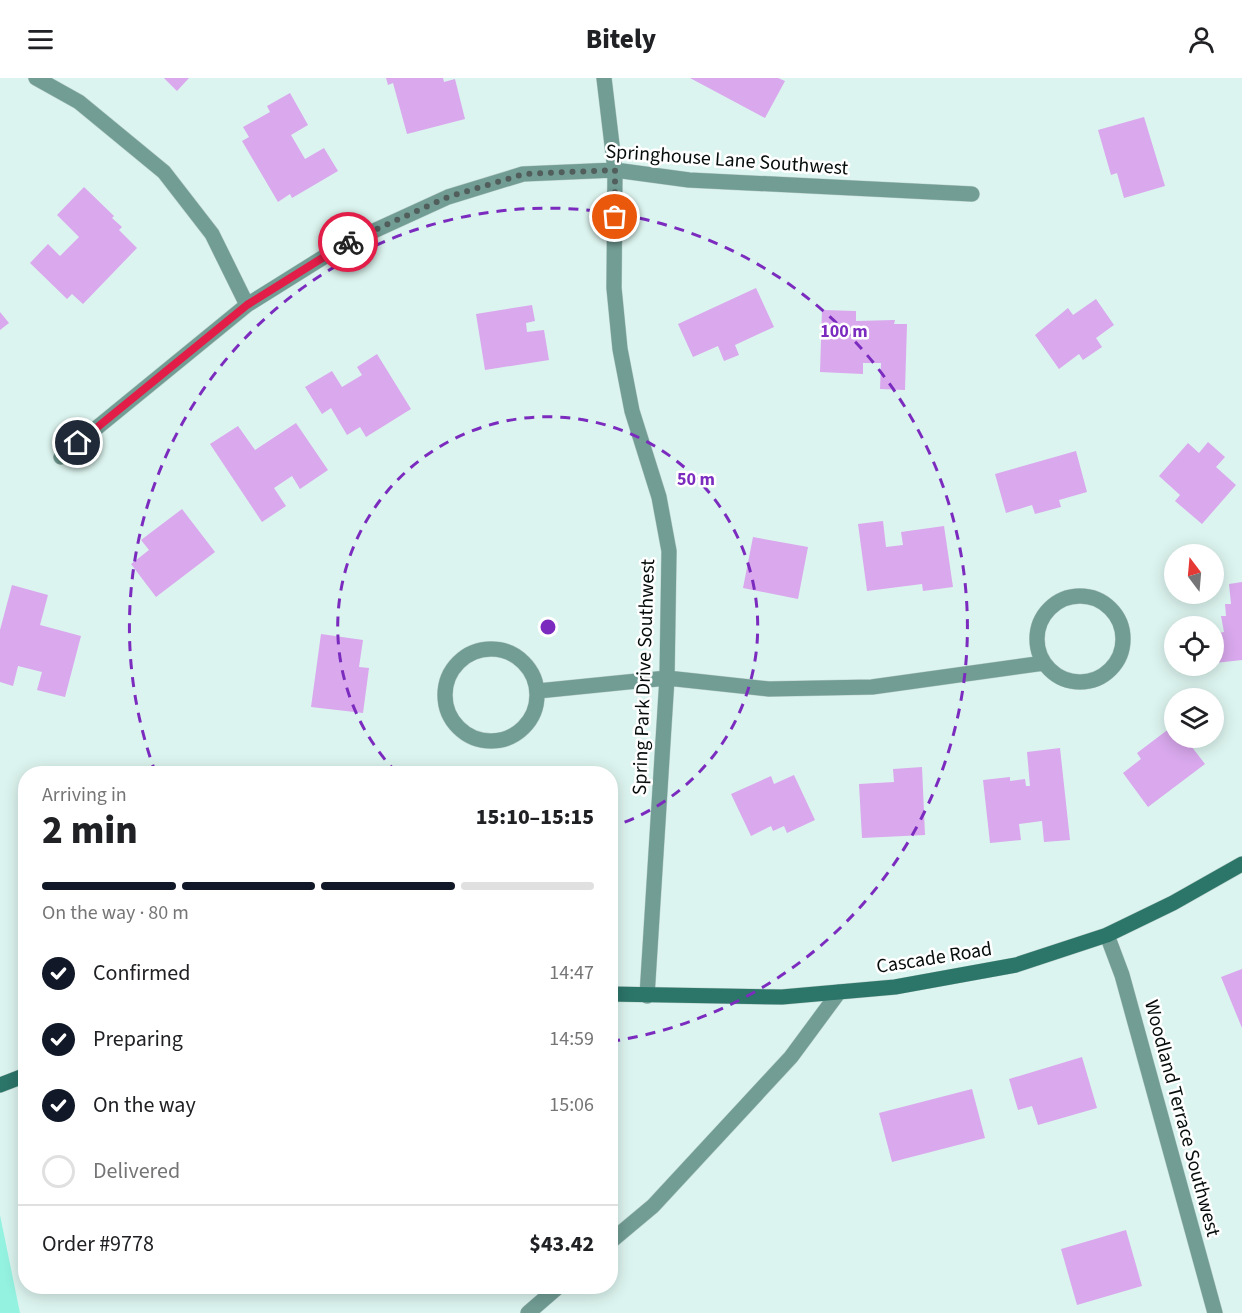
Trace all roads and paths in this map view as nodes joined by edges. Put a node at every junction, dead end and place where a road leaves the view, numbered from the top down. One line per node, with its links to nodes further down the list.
1 (36, 78): 5 (street)
2 (604, 78): 3 (street, Spring Park Drive Southwest)
3 (615, 170): 4 (street, Springhouse Lane Southwest); 5 (street, Springhouse Lane Southwest); 8 (street, Spring Park Drive Southwest)
4 (972, 194)
5 (247, 305): 6 (street, Springhouse Lane Southwest)
6 (61, 457)
7 (1044, 663): 7 (street); 8 (street)
8 (667, 678): 9 (street); 14 (street, Spring Park Drive Southwest)
9 (538, 690): 9 (street)
10 (1242, 864): 11 (main road, Cascade Road)
11 (1107, 935): 12 (main road, Cascade Road); 20 (street, Woodland Terrace Southwest)
12 (838, 992): 14 (main road, Cascade Road); 17 (street)
13 (618, 994): 14 (main road, Cascade Road)
14 (647, 996)
15 (18, 1078): 16 (main road)
16 (0, 1085)
17 (618, 1235)
18 (550, 1294): 19 (street)
19 (528, 1313)
20 (1215, 1313)

